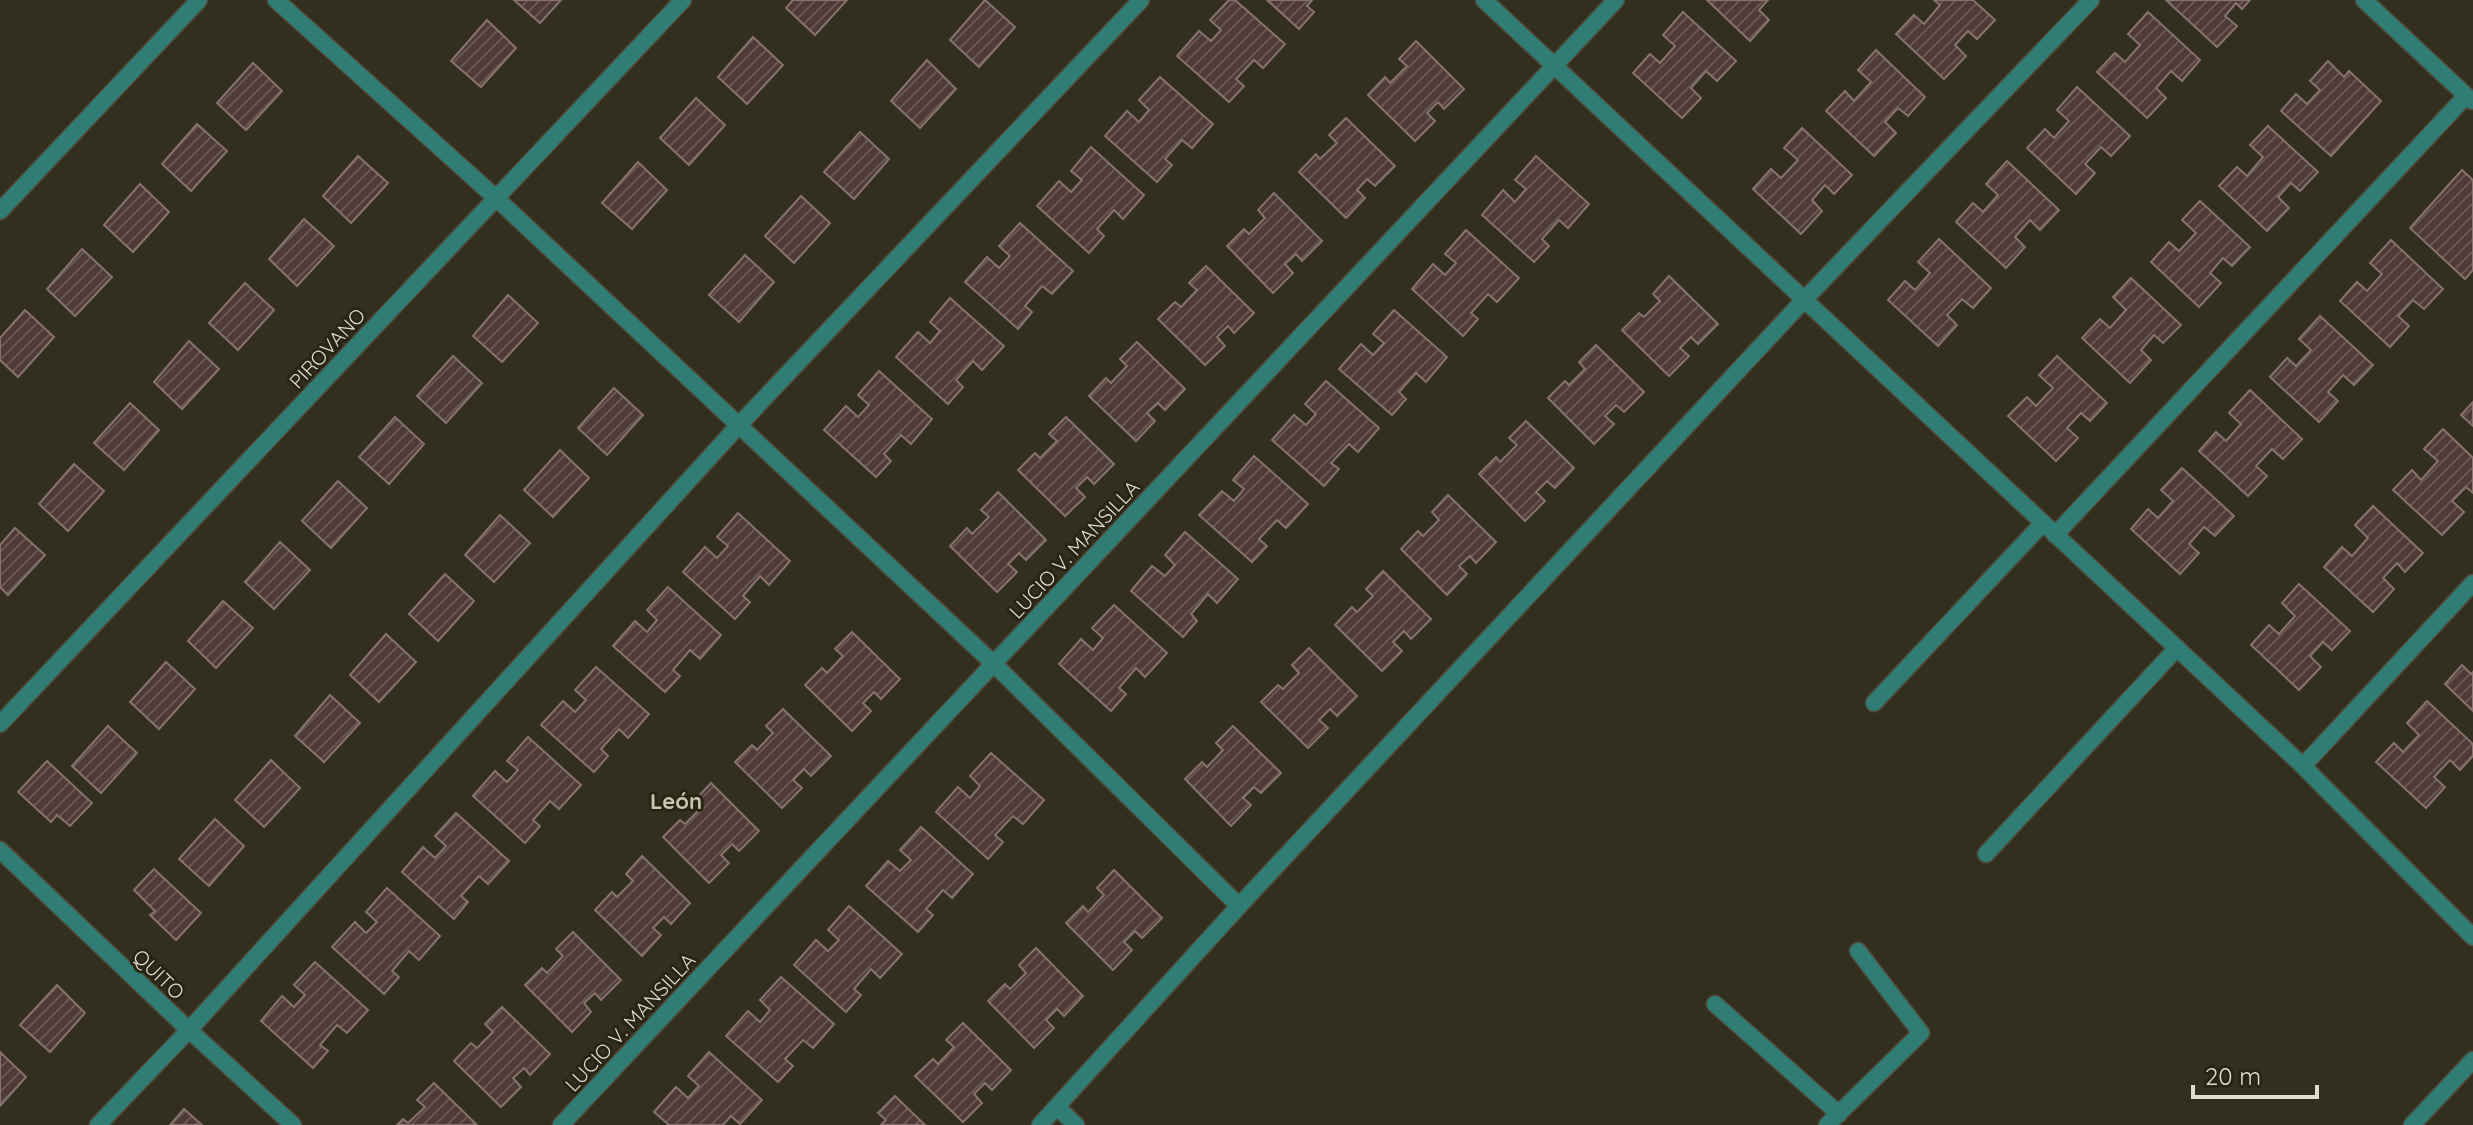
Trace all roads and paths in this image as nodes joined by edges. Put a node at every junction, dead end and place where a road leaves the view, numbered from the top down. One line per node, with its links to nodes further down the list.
1 (199, 0): 12 (street)
2 (276, 0): 11 (street)
3 (683, 0): 11 (street, PIROVANO)
4 (1141, 0): 14 (street)
5 (1484, 0): 9 (street)
6 (1616, 0): 9 (street, LUCIO V. MANSILLA)
7 (2091, 0): 13 (street)
8 (2364, 0): 10 (street)
9 (1555, 66): 13 (street); 18 (street, LUCIO V. MANSILLA)
10 (2469, 99): 15 (street)
11 (496, 198): 14 (street); 20 (street, PIROVANO)
12 (0, 211)
13 (1803, 301): 15 (street); 24 (street)
14 (739, 425): 18 (street); 28 (street)
15 (2049, 529): 17 (street); 19 (street)
16 (2473, 583): 21 (street)
17 (2177, 648): 21 (street); 23 (street)
18 (994, 664): 24 (street); 34 (street, LUCIO V. MANSILLA)
19 (1874, 703)
20 (0, 724)
21 (2303, 766): 25 (street)
22 (0, 850): 28 (street, QUITO)
23 (1986, 854)
24 (1239, 906): 30 (street)
25 (2473, 937)
26 (1858, 951): 31 (street)
27 (1715, 1004): 31 (street)
28 (189, 1030): 32 (street); 33 (street, QUITO)
29 (2473, 1060): 37 (street)
30 (1057, 1107): 35 (street); 36 (street)
31 (1833, 1120)
32 (98, 1125)
33 (293, 1125)
34 (561, 1125)
35 (1040, 1125)
36 (1076, 1125)
37 (2412, 1125)

